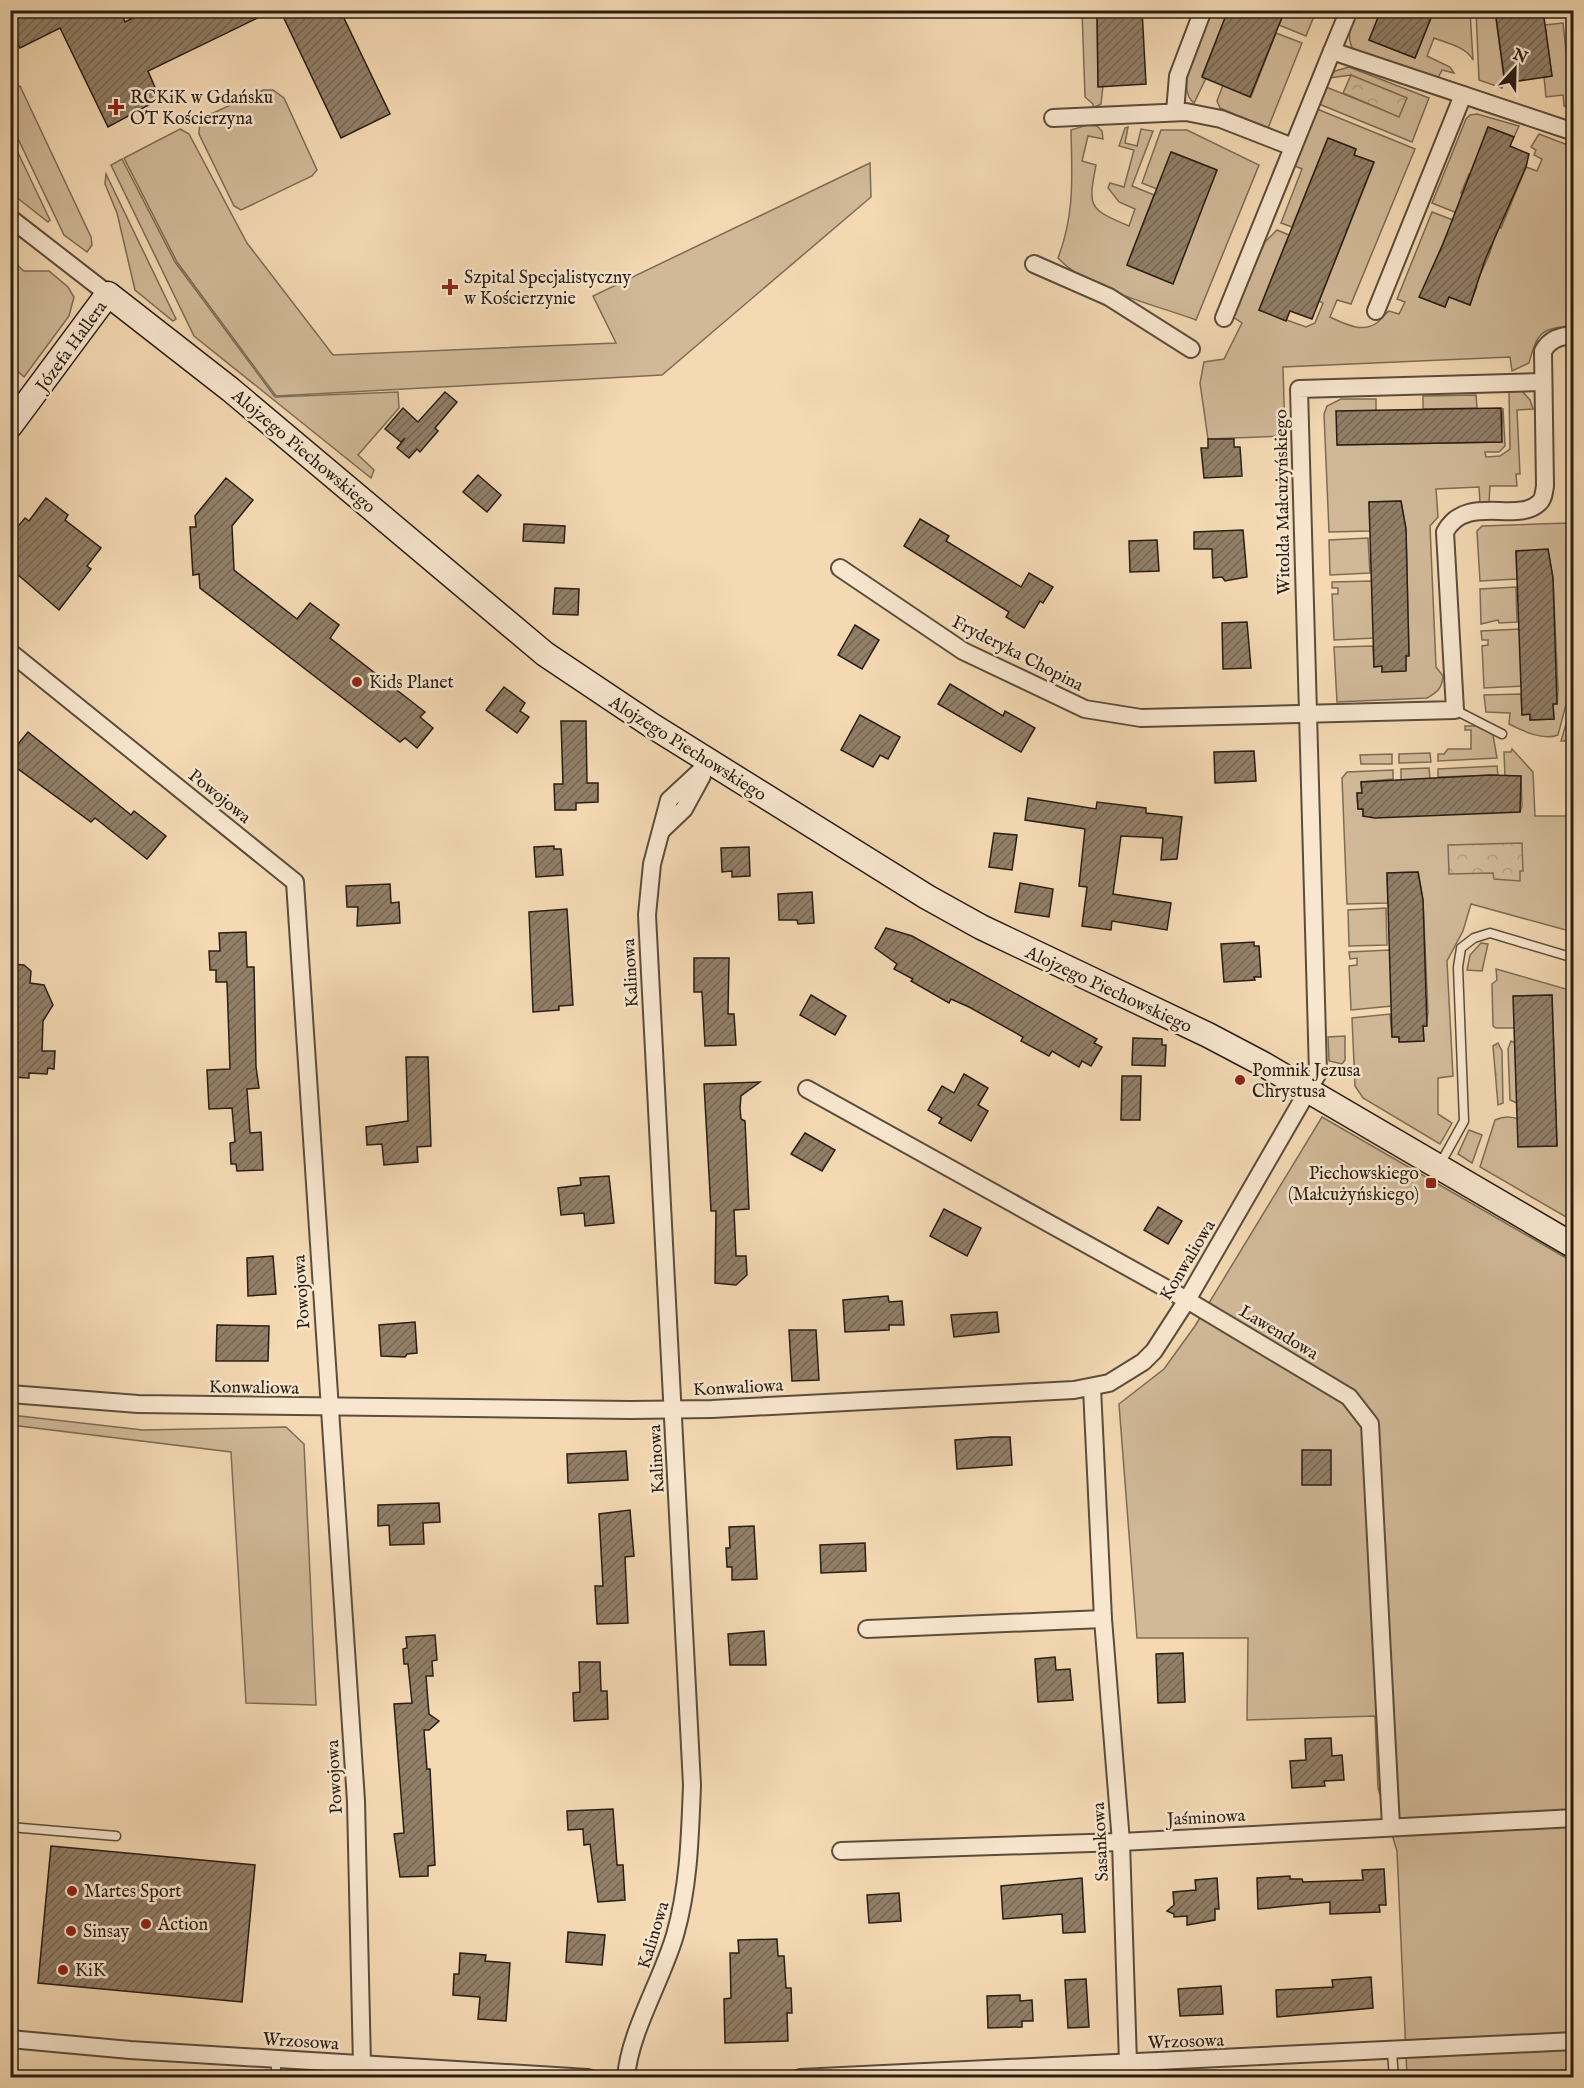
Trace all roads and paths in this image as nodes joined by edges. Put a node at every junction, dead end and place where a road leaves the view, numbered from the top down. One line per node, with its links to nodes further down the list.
1 (1203, 10): 5 (street)
2 (1349, 10): 3 (street)
3 (1332, 51): 4 (street); 8 (street)
4 (1463, 95): 7 (street); 12 (street)
5 (1175, 112): 6 (street); 8 (street)
6 (1053, 118)
7 (1574, 132)
8 (1293, 147): 13 (street)
9 (10, 218): 11 (street, Alojzego Piechowskiego)
10 (1034, 264): 15 (street)
11 (108, 294): 17 (street, Józefa Hallera); 23 (street, Alojzego Piechowskiego)
12 (1376, 311)
13 (1224, 318)
14 (1574, 335): 16 (street)
15 (1191, 349)
16 (1542, 382): 20 (street); 21 (street, Witolda Małcużyńskiego)
17 (10, 426)
18 (840, 568): 21 (street, Fryderyka Chopina)
19 (10, 652): 32 (street, Powojowa)
20 (1455, 710): 21 (street); 22 (lane)
21 (1307, 714): 26 (street, Witolda Małcużyńskiego)
22 (1502, 734)
23 (710, 762): 26 (street, Alojzego Piechowskiego); 33 (street, Kalinowa)
24 (1574, 958): 27 (lane)
25 (807, 1089): 29 (street, Lawendowa)
26 (1309, 1091): 27 (street, Alojzego Piechowskiego); 29 (street, Konwaliowa)
27 (1438, 1168): 28 (street, Alojzego Piechowskiego)
28 (1574, 1246)
29 (1187, 1300): 30 (street, Konwaliowa); 37 (street, Lawendowa)
30 (1092, 1388): 33 (street, Konwaliowa); 34 (street, Sasankowa)
31 (10, 1394): 32 (street, Konwaliowa)
32 (328, 1408): 33 (street, Konwaliowa); 47 (street, Powojowa)
33 (673, 1409): 50 (street, Kalinowa)
34 (1103, 1619): 35 (street); 40 (street, Sasankowa)
35 (867, 1629)
36 (1574, 1818): 37 (street, Jaśminowa)
37 (1391, 1826): 40 (street, Jaśminowa)
38 (10, 1827): 39 (lane)
39 (116, 1836)
40 (1121, 1842): 41 (street, Jaśminowa); 46 (street, Sasankowa)
41 (841, 1851)
42 (10, 2039): 45 (street, Wrzosowa)
43 (1574, 2041): 44 (street, Wrzosowa)
44 (1392, 2052): 46 (street, Wrzosowa); 52 (lane)
45 (275, 2059): 47 (street, Wrzosowa); 48 (lane)
46 (1128, 2063): 51 (street, Wrzosowa)
47 (362, 2065): 49 (street, Wrzosowa)
48 (277, 2078)
49 (588, 2078)
50 (626, 2078)
51 (800, 2078)
52 (1394, 2078)

